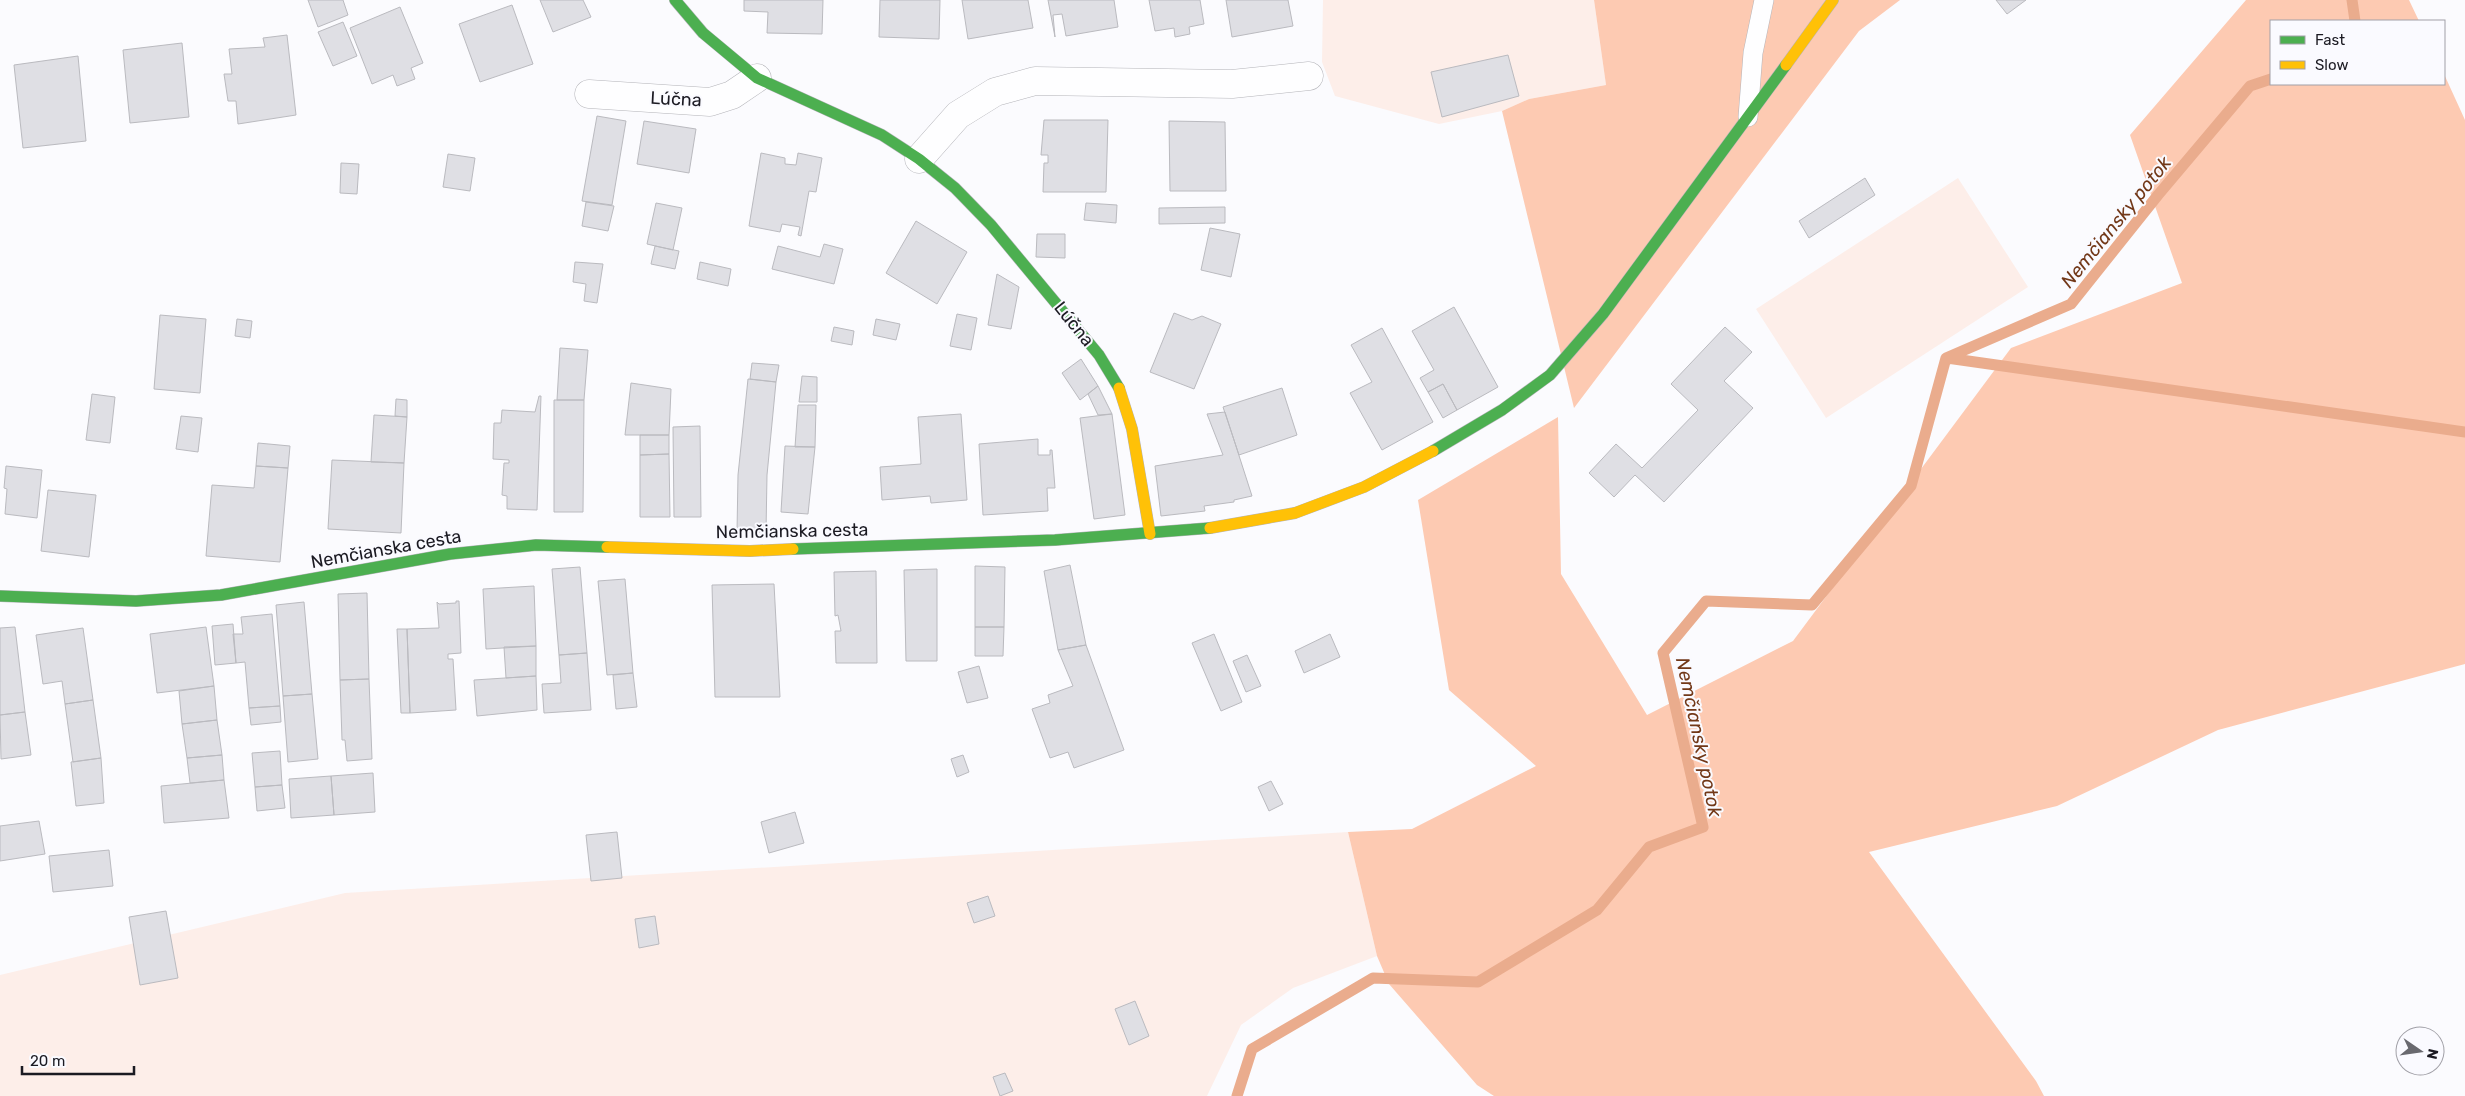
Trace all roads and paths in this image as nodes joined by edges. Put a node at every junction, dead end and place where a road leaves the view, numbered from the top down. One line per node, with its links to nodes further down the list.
1 (676, 0): 5 (street, Lúčna)
2 (1764, 0): 7 (lane)
3 (1833, 0): 7 (street, Nemčianska cesta)
4 (1309, 76): 8 (street)
5 (758, 78): 6 (street, Lúčna); 8 (street, Lúčna)
6 (590, 94)
7 (1748, 117): 9 (street, Nemčianska cesta)
8 (919, 159): 9 (street, Lúčna)
9 (1150, 534): 10 (street, Nemčianska cesta)
10 (0, 596)

